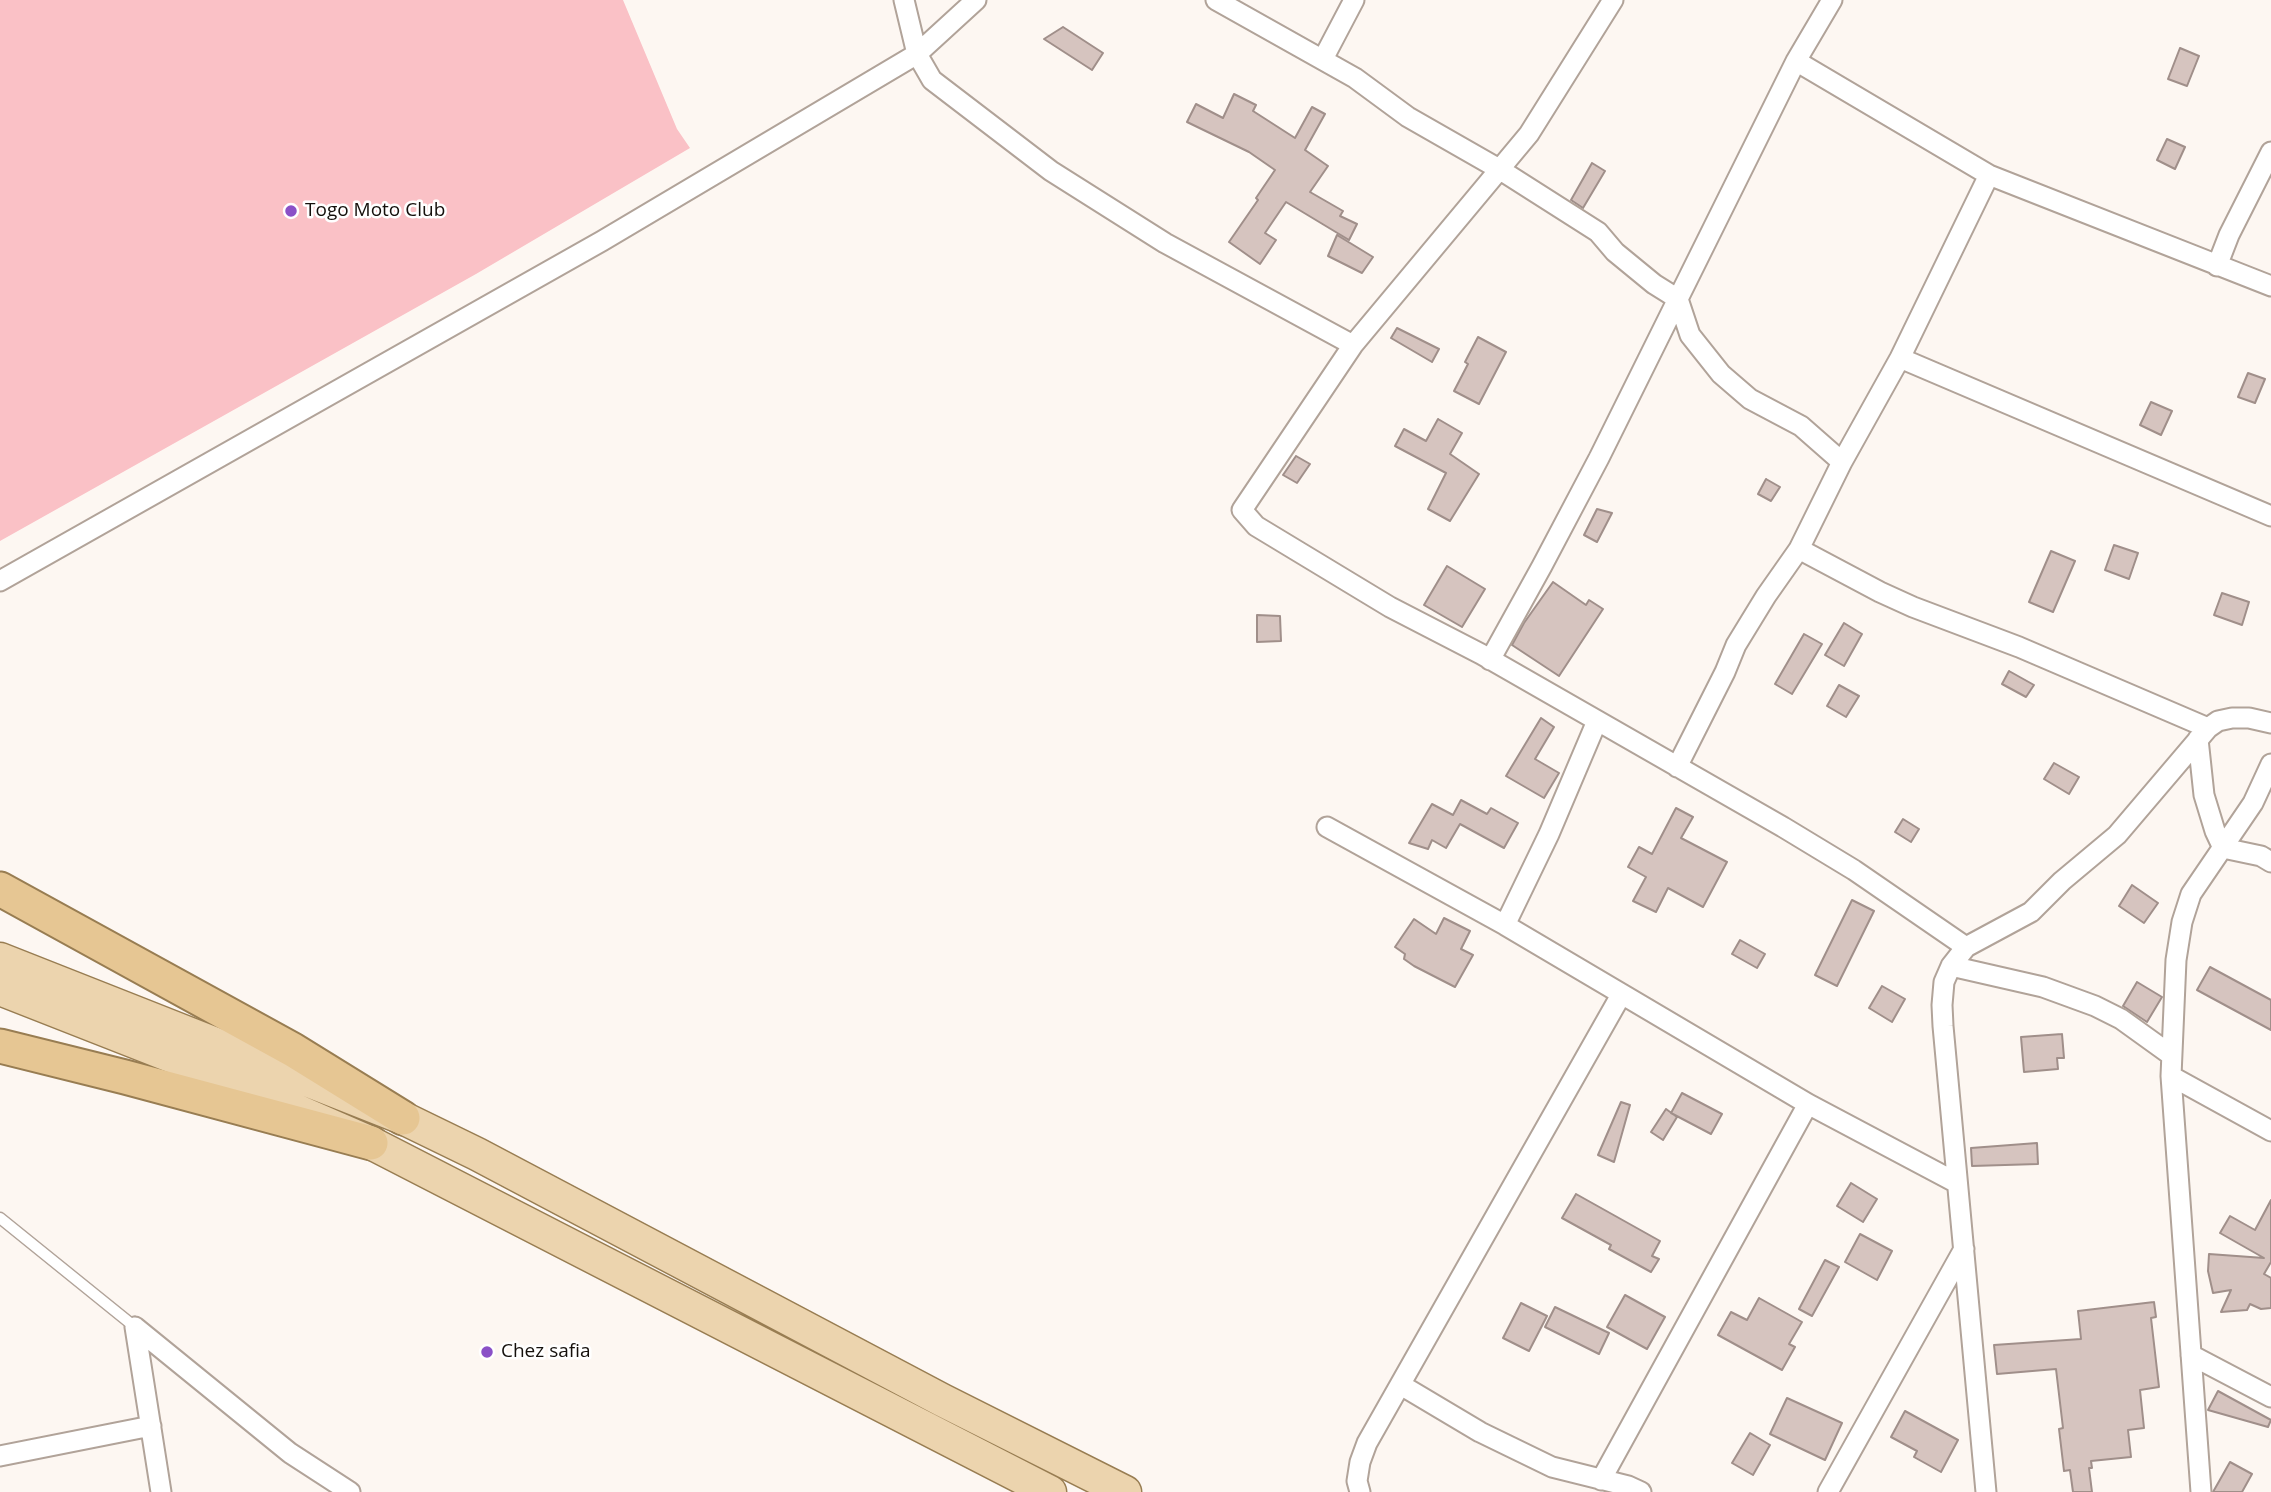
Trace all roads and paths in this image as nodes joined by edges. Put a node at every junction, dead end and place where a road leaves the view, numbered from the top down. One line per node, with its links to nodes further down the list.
1 (904, 0): 7 (street)
2 (976, 0): 7 (street)
3 (1216, 0): 8 (street)
4 (1354, 0): 8 (street)
5 (1613, 0): 11 (street)
6 (1832, 0): 9 (street)
7 (917, 54): 16 (street); 21 (street)
8 (1323, 59): 11 (street)
9 (1796, 61): 12 (street); 15 (street)
10 (2271, 152): 13 (street)
11 (1499, 169): 15 (street); 16 (street)
12 (1989, 175): 13 (street); 17 (street)
13 (2217, 266): 14 (street)
14 (2271, 286)
15 (1678, 299): 18 (street); 22 (street)
16 (1353, 345): 22 (street)
17 (1900, 358): 18 (street); 19 (street)
18 (1842, 462): 20 (street)
19 (2271, 516)
20 (1799, 550): 25 (street); 27 (street)
21 (0, 581)
22 (1490, 660): 23 (street)
23 (1597, 721): 27 (street); 32 (street)
24 (2271, 723): 25 (street)
25 (2203, 733): 29 (street); 33 (street)
26 (2271, 764): 29 (street)
27 (1677, 767): 33 (street)
28 (1327, 827): 32 (street)
29 (2223, 848): 30 (street); 39 (street)
30 (2271, 862)
31 (0, 889): 42 (highway)
32 (1505, 925): 37 (street)
33 (1966, 947): 35 (street)
34 (0, 959): 42 (main road)
35 (1951, 966): 39 (street); 45 (street)
36 (0, 989): 44 (main road)
37 (1621, 995): 41 (street); 50 (street)
38 (0, 1046): 44 (highway)
39 (2171, 1055): 40 (street)
40 (2171, 1076): 43 (street); 49 (street)
41 (1808, 1104): 45 (street); 54 (street)
42 (403, 1118): 58 (main road)
43 (2271, 1131)
44 (371, 1143): 57 (main road)
45 (1957, 1183): 47 (street)
46 (0, 1218): 48 (lane)
47 (1964, 1249): 61 (street); 62 (street)
48 (135, 1327): 52 (street); 56 (street)
49 (2191, 1355): 51 (street); 63 (street)
50 (1401, 1385): 54 (street); 59 (street)
51 (2271, 1397)
52 (151, 1426): 53 (street); 55 (street)
53 (0, 1456)
54 (1601, 1480): 60 (street)
55 (161, 1492)
56 (350, 1492)
57 (1050, 1492)
58 (1125, 1492)
59 (1360, 1492)
60 (1642, 1492)
61 (1828, 1492)
62 (1986, 1492)
63 (2201, 1492)

